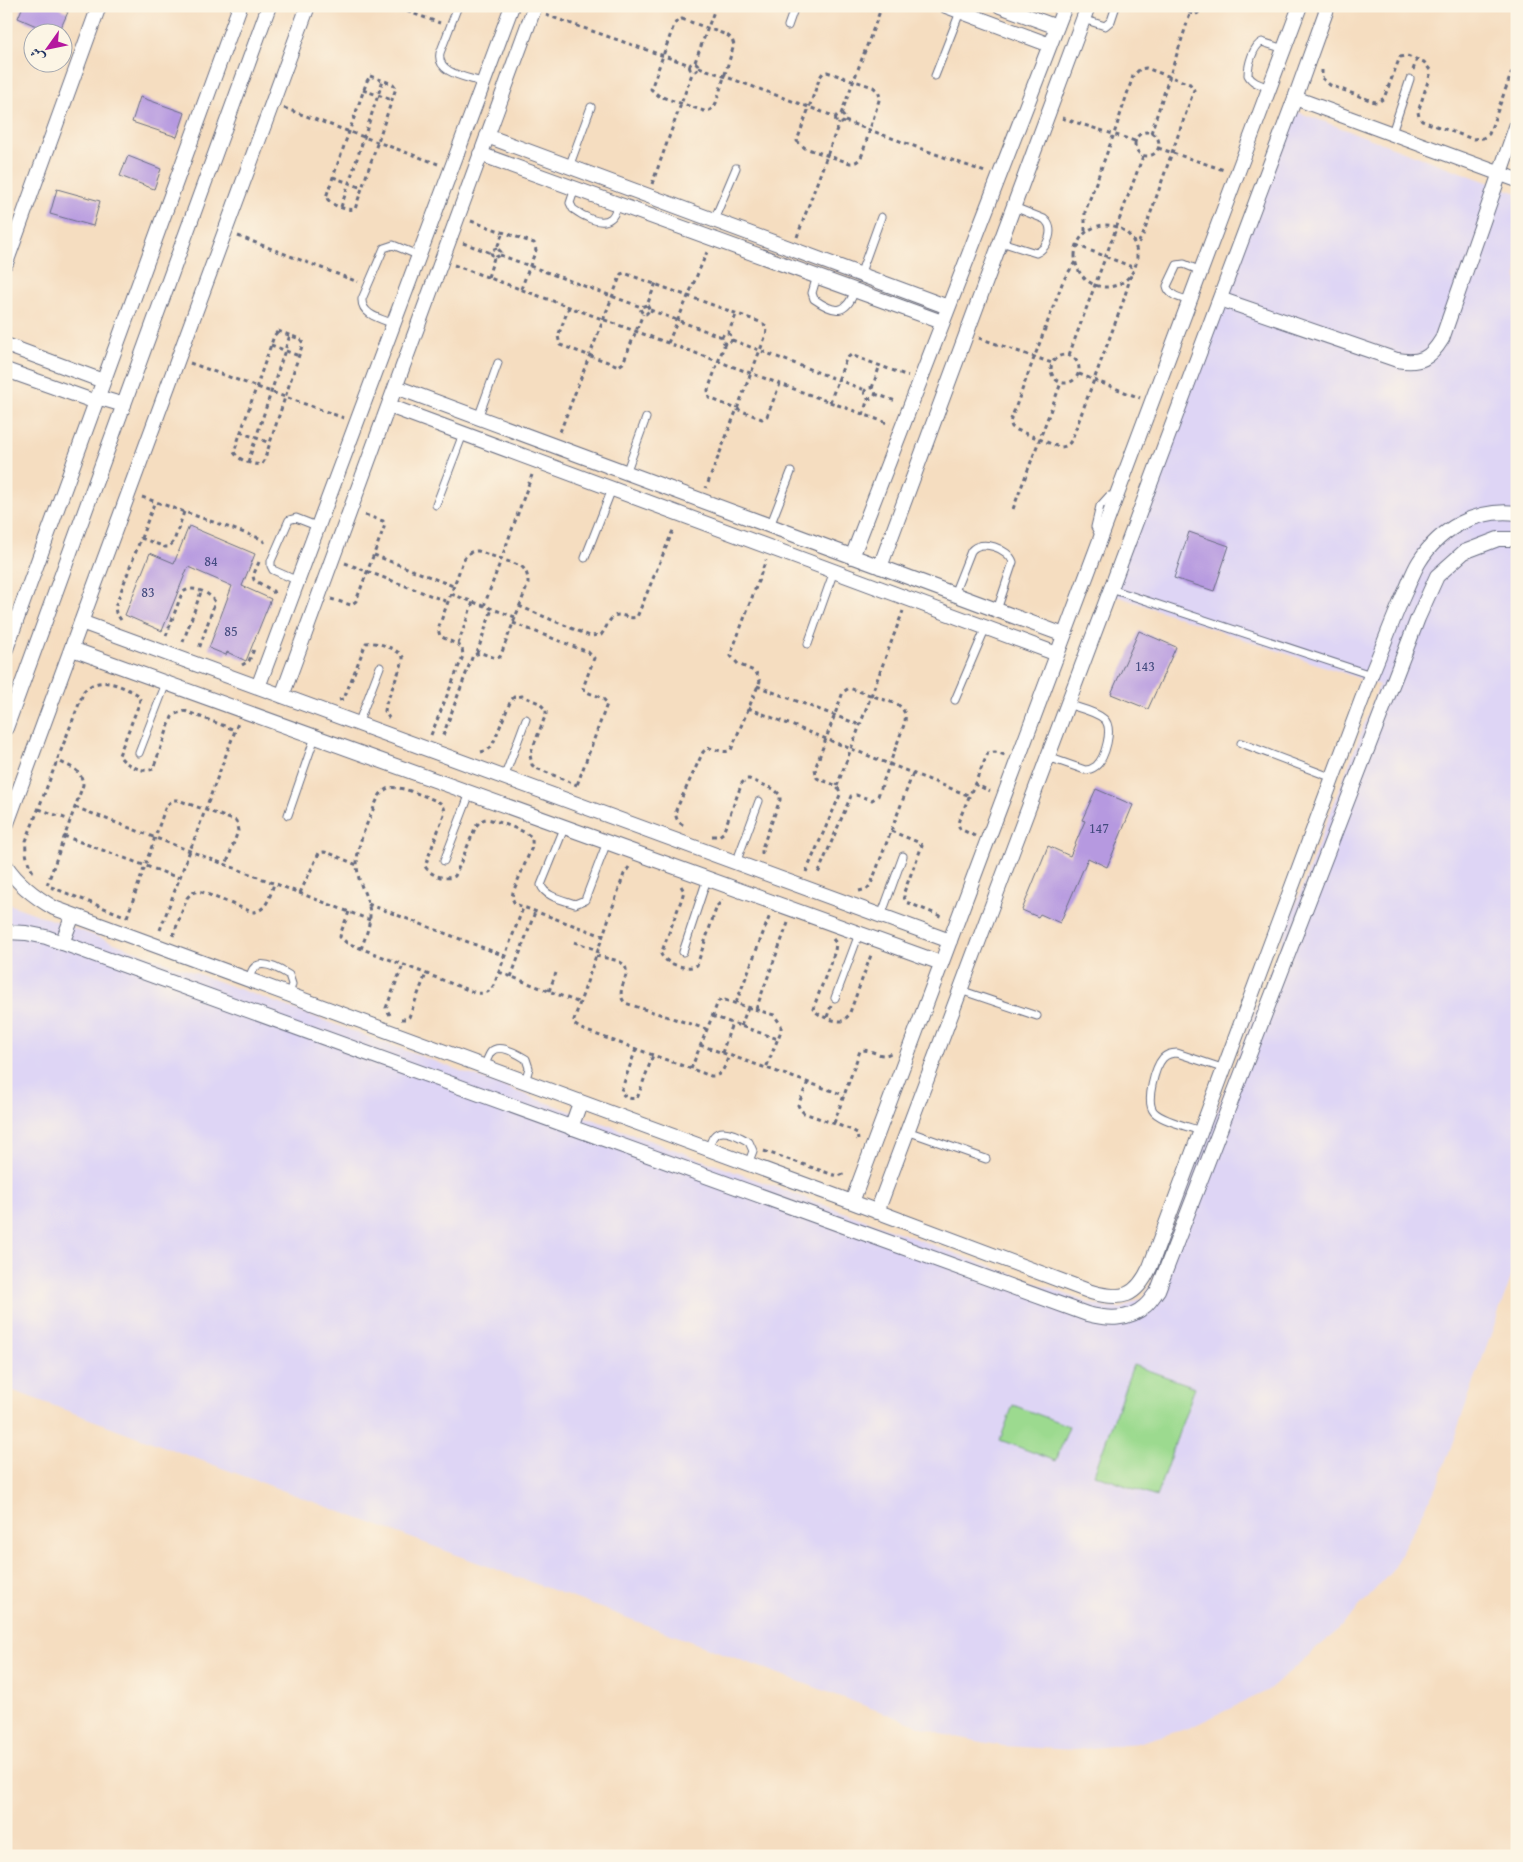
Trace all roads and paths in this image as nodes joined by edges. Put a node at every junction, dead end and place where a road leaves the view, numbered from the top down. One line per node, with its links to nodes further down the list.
1 (99, 6): 106 (street)
2 (240, 6): 160 (street)
3 (269, 6): 175 (street)
4 (308, 6): 46 (street)
5 (392, 6): 24 (path)
6 (458, 6): 24 (lane)
7 (512, 6): 40 (street)
8 (716, 6): 25 (path)
9 (795, 6): 23 (lane)
10 (882, 6): 39 (path)
11 (946, 6): 20 (street)
12 (1000, 6): 26 (street)
13 (1065, 6): 26 (street)
14 (1116, 6): 21 (lane)
15 (1186, 6): 22 (path)
16 (1200, 6): 22 (path)
17 (1300, 6): 28 (street)
18 (1328, 6): 44 (street)
19 (534, 8): 29 (path); 61 (street)
20 (960, 12): 27 (street); 34 (lane)
21 (1086, 13): 51 (street)
22 (1190, 14): 35 (path)
23 (788, 26)
24 (450, 27): 40 (lane)
25 (708, 27): 29 (path); 30 (path); 36 (path)
26 (1057, 27): 27 (street)
27 (1050, 45): 76 (street)
28 (1284, 49): 41 (street); 41 (lane)
29 (662, 56): 31 (path); 47 (path)
30 (695, 62): 31 (path); 32 (path)
31 (690, 66): 33 (path)
32 (699, 67): 33 (path); 36 (path)
33 (693, 71): 47 (path)
34 (935, 76)
35 (1169, 76): 58 (path); 60 (path); 66 (path)
36 (724, 77): 47 (path); 49 (path)
37 (1410, 79): 59 (lane)
38 (383, 80): 42 (path); 43 (path); 45 (path)
39 (854, 80): 49 (path); 50 (path); 56 (path)
40 (484, 83): 72 (street)
41 (1270, 88): 74 (street)
42 (364, 90): 43 (path); 57 (path)
43 (378, 96): 45 (path); 62 (path)
44 (1295, 98): 59 (street); 121 (street)
45 (392, 100): 64 (path)
46 (272, 104): 57 (path); 89 (street)
47 (682, 104): 81 (path)
48 (591, 106): 70 (lane)
49 (809, 108): 52 (path); 68 (path)
50 (841, 114): 52 (path); 53 (path)
51 (1048, 114): 60 (path); 84 (street)
52 (836, 118): 54 (path)
53 (845, 121): 54 (path); 56 (path)
54 (839, 123): 68 (path)
55 (1517, 124): 73 (street)
56 (870, 130): 68 (path); 76 (path)
57 (349, 132): 62 (path); 75 (path)
58 (1151, 133): 63 (path); 65 (path)
59 (1392, 133): 73 (street)
60 (1114, 134): 63 (path); 91 (path)
61 (487, 136): 67 (street); 70 (street)
62 (364, 137): 64 (path); 78 (path)
63 (1136, 141): 69 (path)
64 (378, 142): 72 (path); 79 (path)
65 (1158, 148): 66 (path); 69 (path)
66 (1171, 152): 74 (path); 96 (path)
67 (480, 154): 80 (street); 85 (street)
68 (828, 156): 98 (path)
69 (1144, 156): 88 (path)
70 (569, 167): 81 (street)
71 (736, 168): 87 (lane)
72 (452, 169): 101 (street)
73 (1499, 173): 77 (street); 121 (street)
74 (1237, 175): 109 (street)
75 (333, 177): 78 (path); 83 (path)
76 (998, 177): 126 (street)
77 (1517, 180)
78 (349, 183): 79 (path); 83 (path)
79 (362, 188): 83 (path)
80 (575, 188): 82 (street); 82 (lane)
81 (648, 196): 87 (street)
82 (618, 204): 93 (street)
83 (341, 207)
84 (1014, 207): 94 (street); 94 (lane)
85 (458, 216): 90 (path); 92 (street)
86 (881, 217): 110 (lane)
87 (714, 220): 98 (street)
88 (1117, 226): 91 (path); 96 (path); 102 (path)
89 (225, 231): 115 (path); 150 (street)
90 (503, 232): 97 (path); 107 (path)
91 (1085, 232): 95 (path)
92 (450, 238): 99 (path); 104 (street)
93 (713, 238): 112 (street); 120 (path)
94 (1001, 242): 136 (street)
95 (1076, 245): 102 (path); 105 (path)
96 (1136, 246): 108 (path)
97 (497, 248): 99 (path); 100 (path)
98 (793, 250): 110 (street)
99 (491, 253): 103 (path)
100 (500, 255): 103 (path); 107 (path)
101 (420, 257): 115 (lane); 133 (street)
102 (1106, 257): 108 (path); 116 (path)
103 (494, 258): 113 (path)
104 (442, 260): 113 (path); 165 (street)
105 (1075, 262): 116 (path); 149 (path)
106 (6, 264)
107 (530, 266): 117 (path); 119 (path)
108 (1135, 268): 111 (path)
109 (1201, 271): 122 (street); 122 (lane)
110 (860, 275): 126 (street)
111 (1131, 275): 116 (path); 159 (path)
112 (817, 276): 118 (street); 118 (lane)
113 (488, 277): 117 (path)
114 (656, 284): 119 (path); 120 (path); 123 (path)
115 (368, 286): 133 (lane)
116 (1096, 286): 146 (path)
117 (521, 290): 124 (path)
118 (855, 290): 132 (street)
119 (612, 296): 125 (path); 130 (path)
120 (689, 296): 128 (path); 131 (path)
121 (1220, 299): 221 (street)
122 (1190, 301): 174 (street)
123 (647, 305): 125 (path); 127 (path)
124 (569, 307): 130 (path); 148 (path)
125 (641, 307): 129 (path)
126 (948, 307): 132 (street)
127 (650, 310): 129 (path); 131 (path)
128 (737, 313): 135 (path); 144 (path)
129 (643, 314): 134 (path)
130 (603, 319): 134 (path); 148 (path)
131 (678, 320): 138 (path); 140 (path)
132 (942, 322): 161 (street)
133 (394, 324): 182 (street)
134 (636, 332): 140 (path); 148 (path)
135 (728, 333): 138 (path); 139 (path)
136 (966, 334): 149 (path); 215 (street)
137 (290, 335): 143 (path); 145 (path); 147 (path)
138 (722, 337): 141 (path)
139 (732, 340): 141 (path); 144 (path)
140 (668, 343): 151 (path)
141 (725, 343): 151 (path)
142 (6, 345): 160 (street)
143 (271, 345): 145 (path); 164 (path)
144 (760, 350): 156 (path); 158 (path)
145 (285, 351): 147 (path); 168 (path)
146 (1070, 355): 153 (path); 157 (path)
147 (299, 356): 170 (path)
148 (589, 356): 189 (path)
149 (1034, 357): 153 (path); 187 (path)
150 (178, 358): 164 (path); 195 (street)
151 (718, 362): 156 (path); 178 (path)
152 (498, 363): 180 (lane)
153 (1052, 363): 162 (path)
154 (880, 365): 158 (path); 161 (path); 166 (path)
155 (6, 370): 172 (street)
156 (750, 373): 163 (path); 178 (path)
157 (1079, 374): 159 (path); 162 (path)
158 (838, 380): 167 (path); 173 (path)
159 (1094, 380): 174 (path); 187 (path)
160 (103, 381): 172 (street)
161 (920, 381): 177 (street)
162 (1061, 383): 187 (path)
163 (780, 384): 173 (path); 178 (path)
164 (256, 386): 168 (path); 184 (path)
165 (396, 387): 176 (street); 180 (street)
166 (872, 388): 167 (path); 169 (path)
167 (865, 390): 171 (path)
168 (271, 392): 170 (path); 186 (path)
169 (876, 394): 171 (path); 177 (path)
170 (285, 397): 182 (path); 188 (path)
171 (868, 398): 179 (path)
172 (96, 400): 175 (street); 249 (street)
173 (830, 402): 179 (path)
174 (1152, 402): 243 (street)
175 (124, 406): 272 (street)
176 (389, 406): 185 (street); 261 (street)
177 (910, 406): 183 (street)
178 (736, 410): 197 (path)
179 (863, 415): 183 (path)
180 (478, 418): 189 (street)
181 (646, 418): 193 (lane)
182 (358, 423): 205 (street)
183 (901, 429): 212 (street)
184 (240, 432): 186 (path); 191 (path)
185 (463, 434): 190 (street); 198 (lane)
186 (256, 438): 188 (path); 191 (path)
187 (1039, 439): 199 (path)
188 (270, 442): 191 (path)
189 (555, 446): 193 (street)
190 (538, 461): 194 (street); 214 (path)
191 (248, 462)
192 (791, 472): 204 (lane)
193 (626, 473): 197 (street)
194 (612, 489): 202 (street); 213 (lane)
195 (129, 492): 196 (path); 238 (street)
196 (155, 501): 200 (path); 206 (path)
197 (701, 501): 204 (street)
198 (436, 505)
199 (1013, 509)
200 (184, 512): 206 (path); 208 (path)
201 (1517, 513): 256 (street)
202 (680, 514): 209 (street); 232 (path)
203 (362, 517): 210 (path)
204 (770, 526): 212 (street)
205 (319, 527): 219 (street); 219 (lane)
206 (141, 538): 237 (path)
207 (1517, 539): 359 (street)
208 (264, 548)
209 (771, 548): 217 (street); 258 (path)
210 (374, 555): 216 (path); 220 (path)
211 (261, 556): 226 (path)
212 (852, 556): 215 (street)
213 (585, 558)
214 (501, 559): 220 (path); 231 (path); 232 (path)
215 (880, 567): 225 (street)
216 (367, 571): 218 (path); 227 (path); 229 (path)
217 (834, 571): 228 (street); 247 (lane)
218 (341, 572)
219 (298, 581): 259 (street)
220 (453, 586): 224 (path)
221 (1111, 589): 256 (lane); 264 (street)
222 (334, 590): 227 (path)
223 (201, 592): 242 (path); 244 (path); 248 (path)
224 (451, 594): 229 (path); 230 (path)
225 (954, 594): 235 (street); 235 (lane)
226 (275, 598)
227 (331, 599): 233 (path)
228 (908, 599): 240 (street); 260 (path)
229 (448, 602): 246 (path)
230 (474, 602): 231 (path); 246 (path)
231 (484, 606): 234 (path)
232 (520, 606): 236 (path)
233 (327, 607)
234 (492, 609): 236 (path); 252 (path)
235 (997, 610): 243 (street)
236 (515, 617): 239 (path)
237 (124, 621)
238 (81, 622): 250 (street); 259 (street)
239 (513, 623): 252 (path); 290 (path)
240 (986, 627): 253 (street); 263 (lane)
241 (158, 633): 242 (path)
242 (166, 636): 244 (path)
243 (1064, 636): 253 (street)
244 (183, 642): 248 (path)
245 (256, 643): 254 (path)
246 (458, 644): 275 (path)
247 (808, 644)
248 (199, 648): 251 (path)
249 (6, 649)
250 (72, 649): 257 (street); 301 (street)
251 (206, 652)
252 (477, 653): 277 (path)
253 (1057, 654): 350 (street)
254 (236, 664)
255 (380, 667): 270 (lane)
256 (1372, 676): 289 (street)
257 (166, 683): 266 (street); 283 (lane)
258 (757, 686): 265 (path); 267 (path)
259 (258, 687): 261 (street)
260 (872, 695): 267 (path); 271 (path); 286 (path)
261 (282, 696): 270 (street)
262 (336, 700): 269 (path)
263 (955, 700)
264 (1067, 704): 284 (street); 284 (lane)
265 (748, 708): 278 (path); 303 (path)
266 (243, 711): 273 (path); 276 (street)
267 (835, 716): 271 (path); 278 (path)
268 (526, 719): 288 (lane)
269 (392, 721)
270 (358, 724): 288 (street)
271 (860, 725): 281 (path)
272 (6, 728)
273 (235, 730): 285 (path); 298 (path)
274 (423, 732): 275 (path)
275 (431, 735): 277 (path)
276 (316, 737): 292 (street); 299 (lane)
277 (442, 738): 279 (path)
278 (826, 739): 281 (path); 291 (path)
279 (451, 742)
280 (1241, 744): 289 (lane)
281 (851, 749): 286 (path); 291 (path)
282 (478, 751): 290 (path)
283 (139, 753)
284 (1048, 757): 367 (street)
285 (58, 761): 296 (path); 297 (path)
286 (890, 764): 287 (path); 320 (path)
287 (913, 774): 293 (path); 304 (path)
288 (504, 778): 295 (street)
289 (1333, 778): 356 (street)
290 (578, 785): 295 (path)
291 (837, 786): 320 (path)
292 (470, 793): 302 (street); 312 (lane)
293 (970, 796)
294 (759, 801): 313 (lane)
295 (571, 802): 313 (street)
296 (75, 807): 300 (path); 307 (path)
297 (39, 809): 300 (path); 319 (path)
298 (205, 809): 307 (path); 309 (path); 314 (path)
299 (288, 815)
300 (70, 820): 305 (path)
301 (6, 826)
302 (565, 826): 308 (street); 308 (lane)
303 (691, 828)
304 (891, 831): 328 (path); 339 (path)
305 (64, 836): 317 (path); 327 (path)
306 (710, 836): 311 (path)
307 (155, 838): 309 (path); 317 (path)
308 (607, 842): 322 (street)
309 (190, 851): 314 (path); 321 (path)
310 (903, 856): 337 (lane)
311 (770, 859)
312 (444, 861)
313 (736, 863): 337 (street)
314 (226, 865): 326 (path)
315 (357, 865): 329 (path)
316 (6, 866): 336 (street)
317 (145, 866): 321 (path); 338 (path)
318 (635, 867): 353 (path)
319 (35, 875)
320 (817, 876): 323 (path)
321 (180, 878): 344 (path)
322 (707, 878): 346 (street); 354 (lane)
323 (825, 879)
324 (43, 882): 327 (path)
325 (675, 882): 330 (path)
326 (274, 884): 329 (path); 347 (path)
327 (47, 885): 338 (path)
328 (856, 891)
329 (300, 893): 333 (path)
330 (726, 899)
331 (368, 904): 357 (path)
332 (523, 908): 357 (path)
333 (349, 912): 341 (path); 361 (path)
334 (535, 912): 365 (path)
335 (763, 912): 372 (path)
336 (73, 915): 352 (street); 366 (street)
337 (881, 916): 350 (street)
338 (127, 917): 340 (path)
339 (944, 917)
340 (135, 920)
341 (370, 920)
342 (789, 921): 374 (path)
343 (152, 927): 344 (path)
344 (160, 930): 347 (path)
345 (6, 932): 352 (street)
346 (859, 934): 360 (street); 370 (lane)
347 (173, 936): 349 (path)
348 (832, 937): 355 (path)
349 (182, 939)
350 (950, 941): 360 (street)
351 (574, 942): 353 (path)
352 (62, 943): 396 (street)
353 (598, 950): 358 (path)
354 (683, 952)
355 (876, 952)
356 (1267, 955): 359 (street); 390 (street)
357 (505, 956): 362 (path)
358 (596, 956): 371 (path); 379 (path)
359 (1285, 962): 396 (street)
360 (941, 963): 405 (street)
361 (404, 965): 364 (path); 364 (path)
362 (499, 972): 364 (path); 365 (path)
363 (556, 973): 368 (path)
364 (426, 974)
365 (511, 977): 368 (path)
366 (248, 981): 369 (street); 369 (lane)
367 (960, 990): 376 (lane); 397 (street)
368 (549, 991): 371 (path)
369 (288, 996): 387 (street)
370 (835, 998)
371 (580, 1003): 382 (path)
372 (736, 1003): 373 (path); 375 (path)
373 (748, 1006): 374 (path); 378 (path)
374 (756, 1009): 380 (path)
375 (712, 1016): 377 (path); 379 (path)
376 (1037, 1016)
377 (732, 1023): 378 (path); 384 (path)
378 (741, 1026): 380 (path)
379 (706, 1029): 381 (path)
380 (778, 1039): 388 (path)
381 (700, 1045): 384 (path); 389 (path)
382 (636, 1049): 385 (path); 385 (path)
383 (893, 1051): 393 (path)
384 (722, 1053): 386 (path)
385 (653, 1055): 389 (path)
386 (729, 1055): 388 (path); 389 (path)
387 (484, 1068): 391 (street); 391 (lane)
388 (766, 1068): 392 (path)
389 (691, 1069)
390 (1225, 1069): 398 (street); 398 (lane)
391 (525, 1082): 394 (street)
392 (808, 1082): 393 (path); 395 (path)
393 (844, 1095): 395 (path)
394 (580, 1103): 396 (street); 401 (street)
395 (834, 1124): 399 (path)
396 (571, 1128)
397 (907, 1131): 402 (lane); 406 (street)
398 (1201, 1131): 406 (street)
399 (856, 1146)
400 (752, 1147): 401 (lane); 403 (lane); 404 (path)
401 (708, 1150): 403 (street)
402 (986, 1159)
403 (748, 1164): 405 (street)
404 (849, 1169)
405 (852, 1202): 406 (street)
406 (877, 1212)

